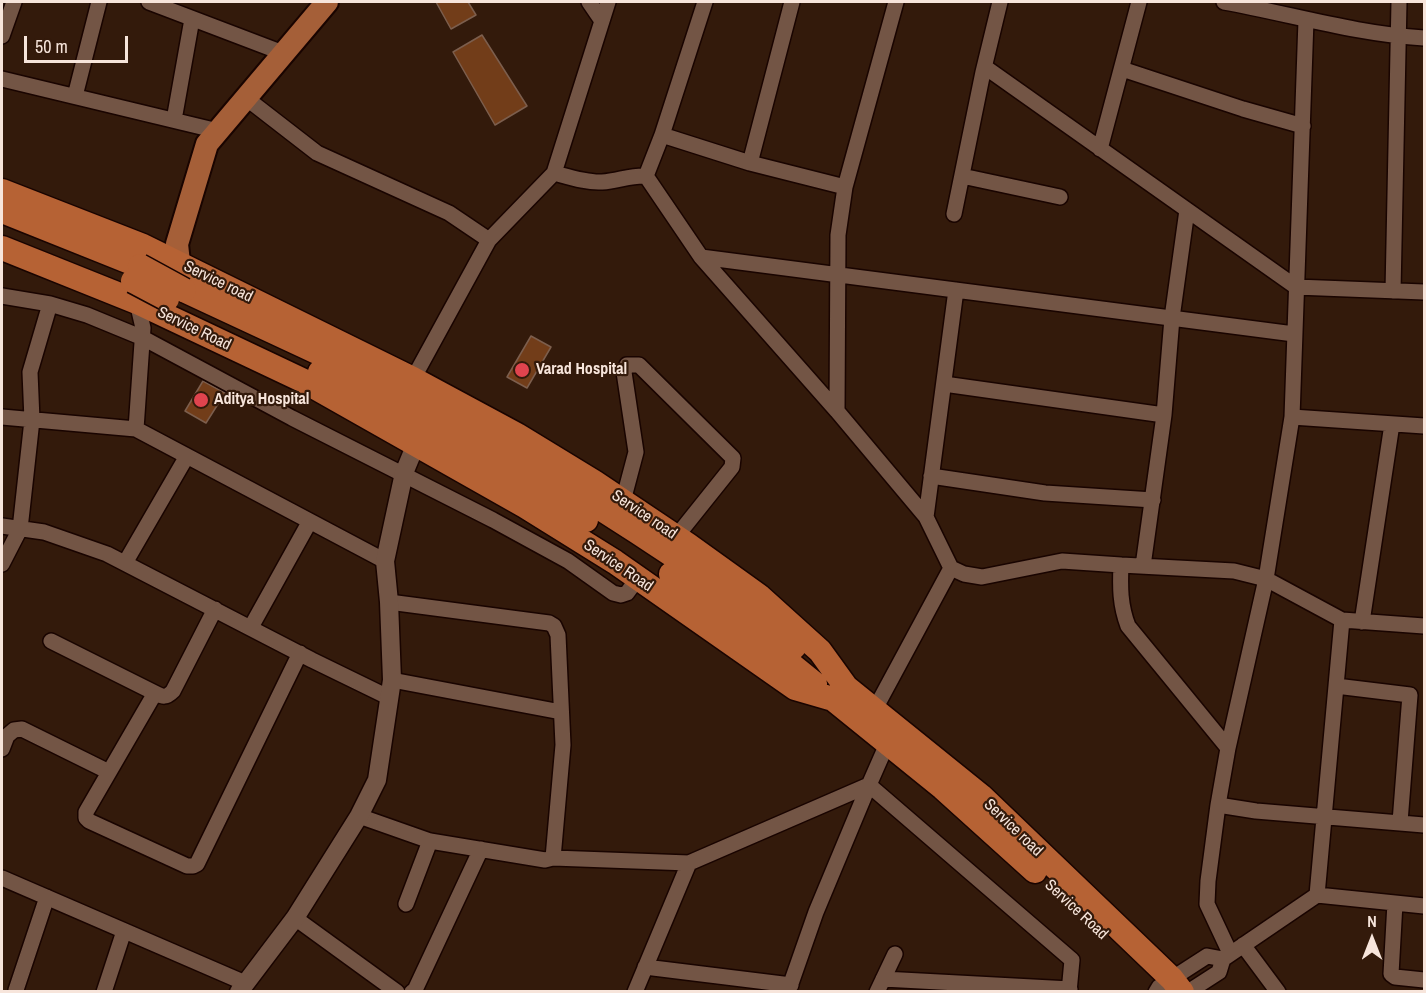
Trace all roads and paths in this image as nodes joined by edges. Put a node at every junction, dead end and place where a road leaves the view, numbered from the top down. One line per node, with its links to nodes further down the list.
1 (14, 2): 18 (street)
2 (99, 2): 25 (street)
3 (149, 2): 15 (street)
4 (327, 2): 21 (main road)
5 (589, 2): 17 (street)
6 (608, 2): 17 (street)
7 (705, 2): 30 (street)
8 (792, 2): 32 (street)
9 (896, 2): 36 (street)
10 (1000, 2): 22 (street)
11 (1139, 2): 23 (street)
12 (1224, 2): 14 (street)
13 (1399, 2): 19 (street)
14 (1249, 4): 16 (street)
15 (192, 19): 21 (street); 27 (street)
16 (1306, 20): 19 (street); 28 (street)
17 (602, 21): 33 (street)
18 (2, 36)
19 (1398, 37): 20 (street); 50 (street)
20 (1425, 38)
21 (284, 53): 26 (main road)
22 (985, 67): 31 (street); 35 (street)
23 (1122, 69): 28 (street); 31 (street)
24 (2, 79): 25 (street)
25 (75, 96): 27 (street)
26 (246, 98): 29 (main road); 43 (street)
27 (174, 120): 29 (street)
28 (1304, 126): 48 (street)
29 (219, 130): 45 (main road)
30 (662, 135): 32 (street); 34 (street)
31 (1100, 149): 39 (street)
32 (750, 163): 36 (street)
33 (554, 173): 34 (street); 43 (street)
34 (646, 176): 46 (street)
35 (962, 176): 38 (street); 41 (street)
36 (844, 187): 47 (street)
37 (2, 191): 45 (highway, Service road)
38 (1060, 197)
39 (1187, 210): 48 (street); 55 (street)
40 (2, 211): 53 (highway)
41 (954, 214)
42 (2, 229): 53 (highway)
43 (489, 240): 58 (street)
44 (2, 248): 53 (highway, Service Road)
45 (173, 254): 53 (main road); 58 (highway, Service road)
46 (701, 257): 47 (street); 60 (street)
47 (838, 275): 49 (street); 60 (street)
48 (1296, 287): 50 (street); 56 (street)
49 (956, 290): 55 (street); 59 (street)
50 (1393, 291): 51 (street)
51 (1425, 292)
52 (2, 296): 54 (street)
53 (153, 296): 57 (street); 68 (highway, Service Road); 98 (highway)
54 (50, 304): 57 (street); 64 (street)
55 (1172, 318): 56 (street); 61 (street)
56 (1294, 334): 63 (street)
57 (143, 338): 67 (street); 70 (street)
58 (413, 379): 73 (highway, Service road)
59 (944, 384): 61 (street); 71 (street)
60 (837, 411): 74 (street)
61 (1164, 415): 72 (street)
62 (2, 417): 64 (street)
63 (1292, 417): 65 (street); 86 (street)
64 (32, 420): 67 (street); 77 (street)
65 (1392, 424): 66 (street); 90 (street)
66 (1425, 426)
67 (136, 429): 69 (street)
68 (416, 444): 70 (street); 85 (highway, Service Road)
69 (187, 456): 75 (street); 80 (street)
70 (404, 473): 79 (street); 85 (street)
71 (931, 476): 72 (street); 74 (street)
72 (1153, 500): 83 (street)
73 (623, 501): 78 (highway, Service road); 78 (street)
74 (926, 517): 84 (street)
75 (310, 521): 79 (street); 92 (street)
76 (2, 526): 77 (street)
77 (20, 529): 80 (street); 81 (street)
78 (676, 537): 98 (highway, Service road)
79 (385, 561): 87 (street)
80 (125, 563): 88 (street)
81 (2, 564)
82 (1121, 565): 83 (street); 84 (street); 103 (street)
83 (1143, 566): 86 (street)
84 (951, 568): 100 (street)
85 (638, 578): 98 (highway, Service Road)
86 (1266, 579): 89 (street); 103 (street)
87 (389, 602): 96 (street); 101 (street)
88 (215, 609): 92 (street); 97 (street)
89 (1342, 620): 90 (street); 95 (street)
90 (1362, 622): 91 (street)
91 (1425, 626)
92 (251, 627): 94 (street)
93 (51, 640): 97 (street)
94 (300, 653): 96 (street); 105 (street)
95 (1336, 686): 99 (street); 109 (street)
96 (391, 689): 101 (street); 108 (street)
97 (155, 693): 105 (street)
98 (840, 693): 100 (highway, Service road); 102 (highway, Service Road)
99 (1418, 695): 110 (street)
100 (875, 710): 131 (highway, Service road)
101 (561, 712): 114 (street)
102 (887, 744): 106 (street); 131 (highway, Service Road)
103 (1228, 748): 107 (street)
104 (2, 749): 105 (street)
105 (109, 772)
106 (869, 785): 115 (street); 130 (street); 133 (street)
107 (1218, 805): 109 (street); 124 (street)
108 (359, 816): 112 (street); 122 (street)
109 (1325, 816): 110 (street); 117 (street)
110 (1400, 822): 111 (street)
111 (1425, 825)
112 (430, 841): 113 (street); 120 (street)
113 (482, 849): 114 (street); 136 (street)
114 (553, 858): 115 (street)
115 (689, 863): 126 (street)
116 (2, 878): 118 (street)
117 (1317, 896): 119 (street); 124 (street)
118 (47, 897): 123 (street); 132 (street)
119 (1395, 903): 121 (street); 127 (street)
120 (406, 904)
121 (1425, 906)
122 (295, 918): 129 (street); 135 (street)
123 (124, 931): 129 (street); 134 (street)
124 (1232, 952): 131 (street); 138 (street)
125 (895, 954): 128 (street)
126 (645, 967): 130 (street); 137 (street)
127 (1425, 980)
128 (880, 985): 133 (street)
129 (242, 987)
130 (789, 988)
131 (1170, 989)
132 (15, 990)
133 (1070, 990)
134 (104, 992)
135 (397, 992)
136 (412, 992)
137 (635, 992)
138 (1278, 992)

